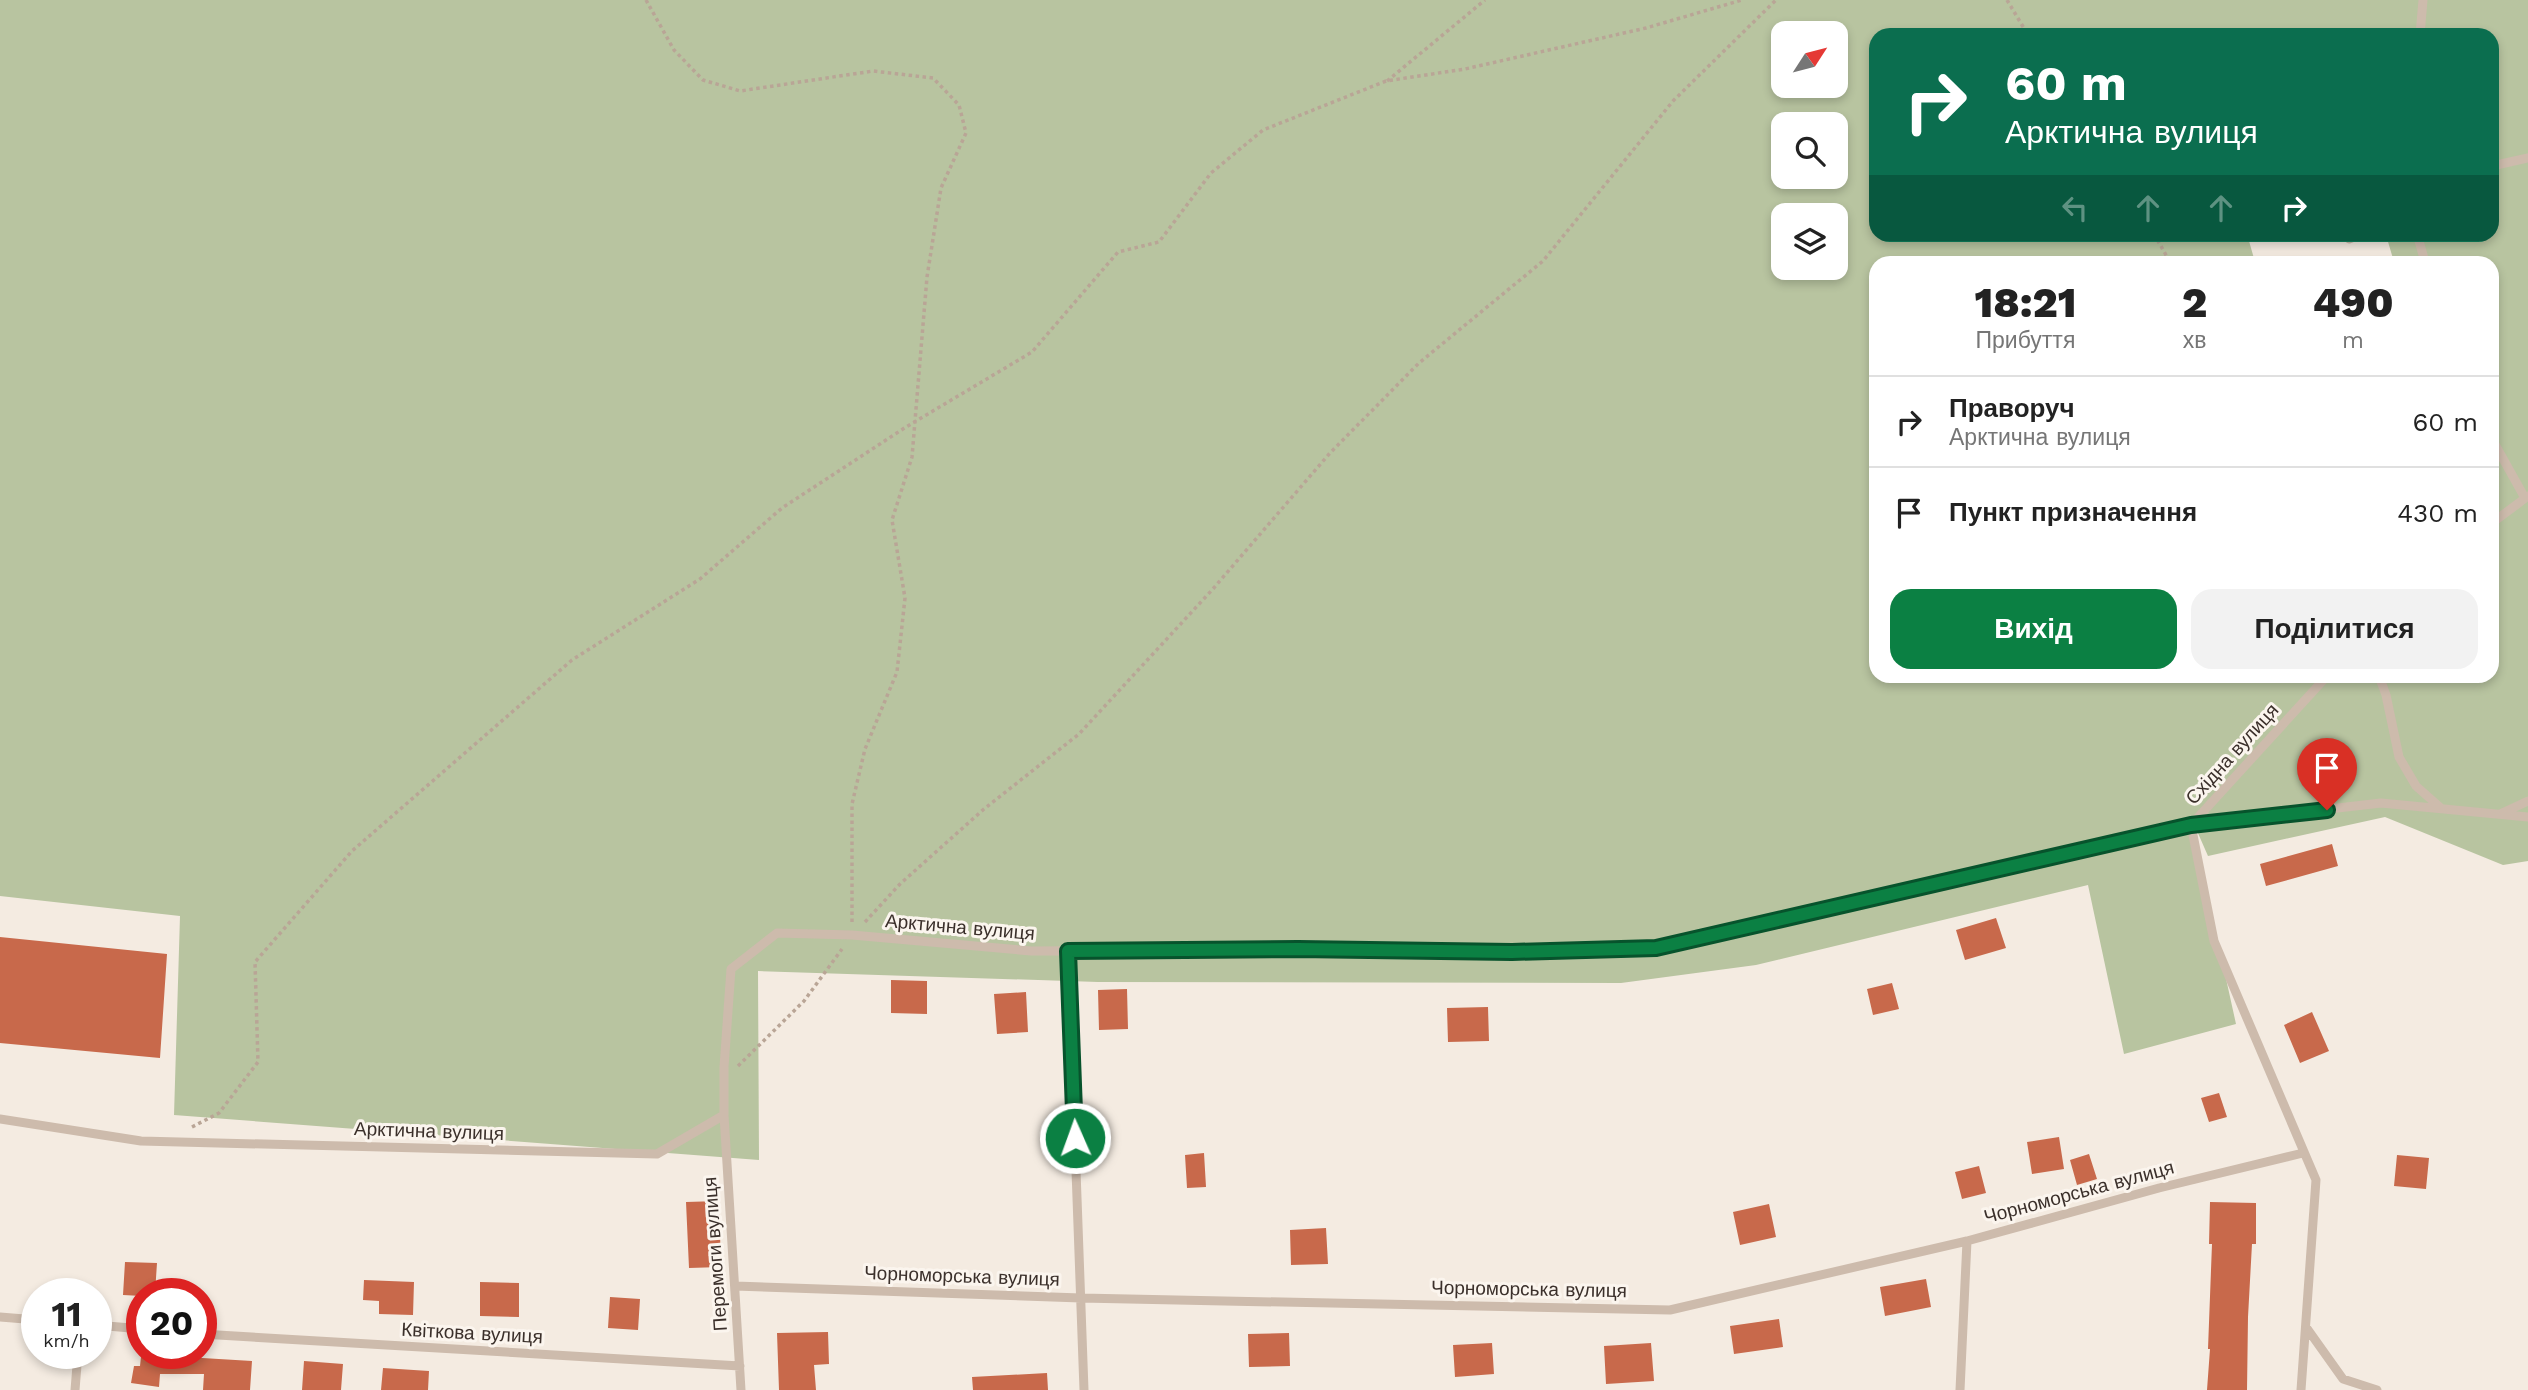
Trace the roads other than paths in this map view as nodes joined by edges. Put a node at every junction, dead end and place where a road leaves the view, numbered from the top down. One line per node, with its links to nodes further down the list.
1 (2423, 0): 2 (lane)
2 (2421, 28)
3 (2528, 158): 4 (lane)
4 (2499, 164)
5 (2499, 451): 6 (lane)
6 (2526, 497): 7 (lane)
7 (2499, 518)
8 (2322, 683): 14 (lane, Східна вулиця)
9 (2382, 683): 11 (lane)
10 (2528, 801): 12 (lane)
11 (2443, 810): 12 (lane, Арктична вулиця); 14 (lane, Арктична вулиця)
12 (2498, 814): 13 (lane, Арктична вулиця)
13 (2528, 817)
14 (2191, 825): 15 (lane, Арктична вулиця); 18 (lane)
15 (1068, 951): 16 (lane, Арктична вулиця); 21 (lane)
16 (724, 1115): 17 (lane, Арктична вулиця); 20 (lane, Перемоги вулиця)
17 (0, 1119)
18 (2303, 1153): 19 (lane, Чорноморська вулиця); 24 (lane)
19 (1967, 1241): 21 (lane, Чорноморська вулиця); 31 (lane)
20 (735, 1286): 21 (lane, Чорноморська вулиця); 26 (lane, Перемоги вулиця)
21 (1081, 1298): 30 (lane)
22 (0, 1317): 23 (lane)
23 (21, 1319)
24 (2306, 1327): 32 (lane); 33 (lane)
25 (217, 1335): 26 (lane, Квіткова вулиця)
26 (740, 1366): 29 (lane, Перемоги вулиця)
27 (77, 1369): 28 (lane)
28 (75, 1390)
29 (741, 1390)
30 (1084, 1390)
31 (1960, 1390)
32 (2301, 1390)
33 (2377, 1390)

